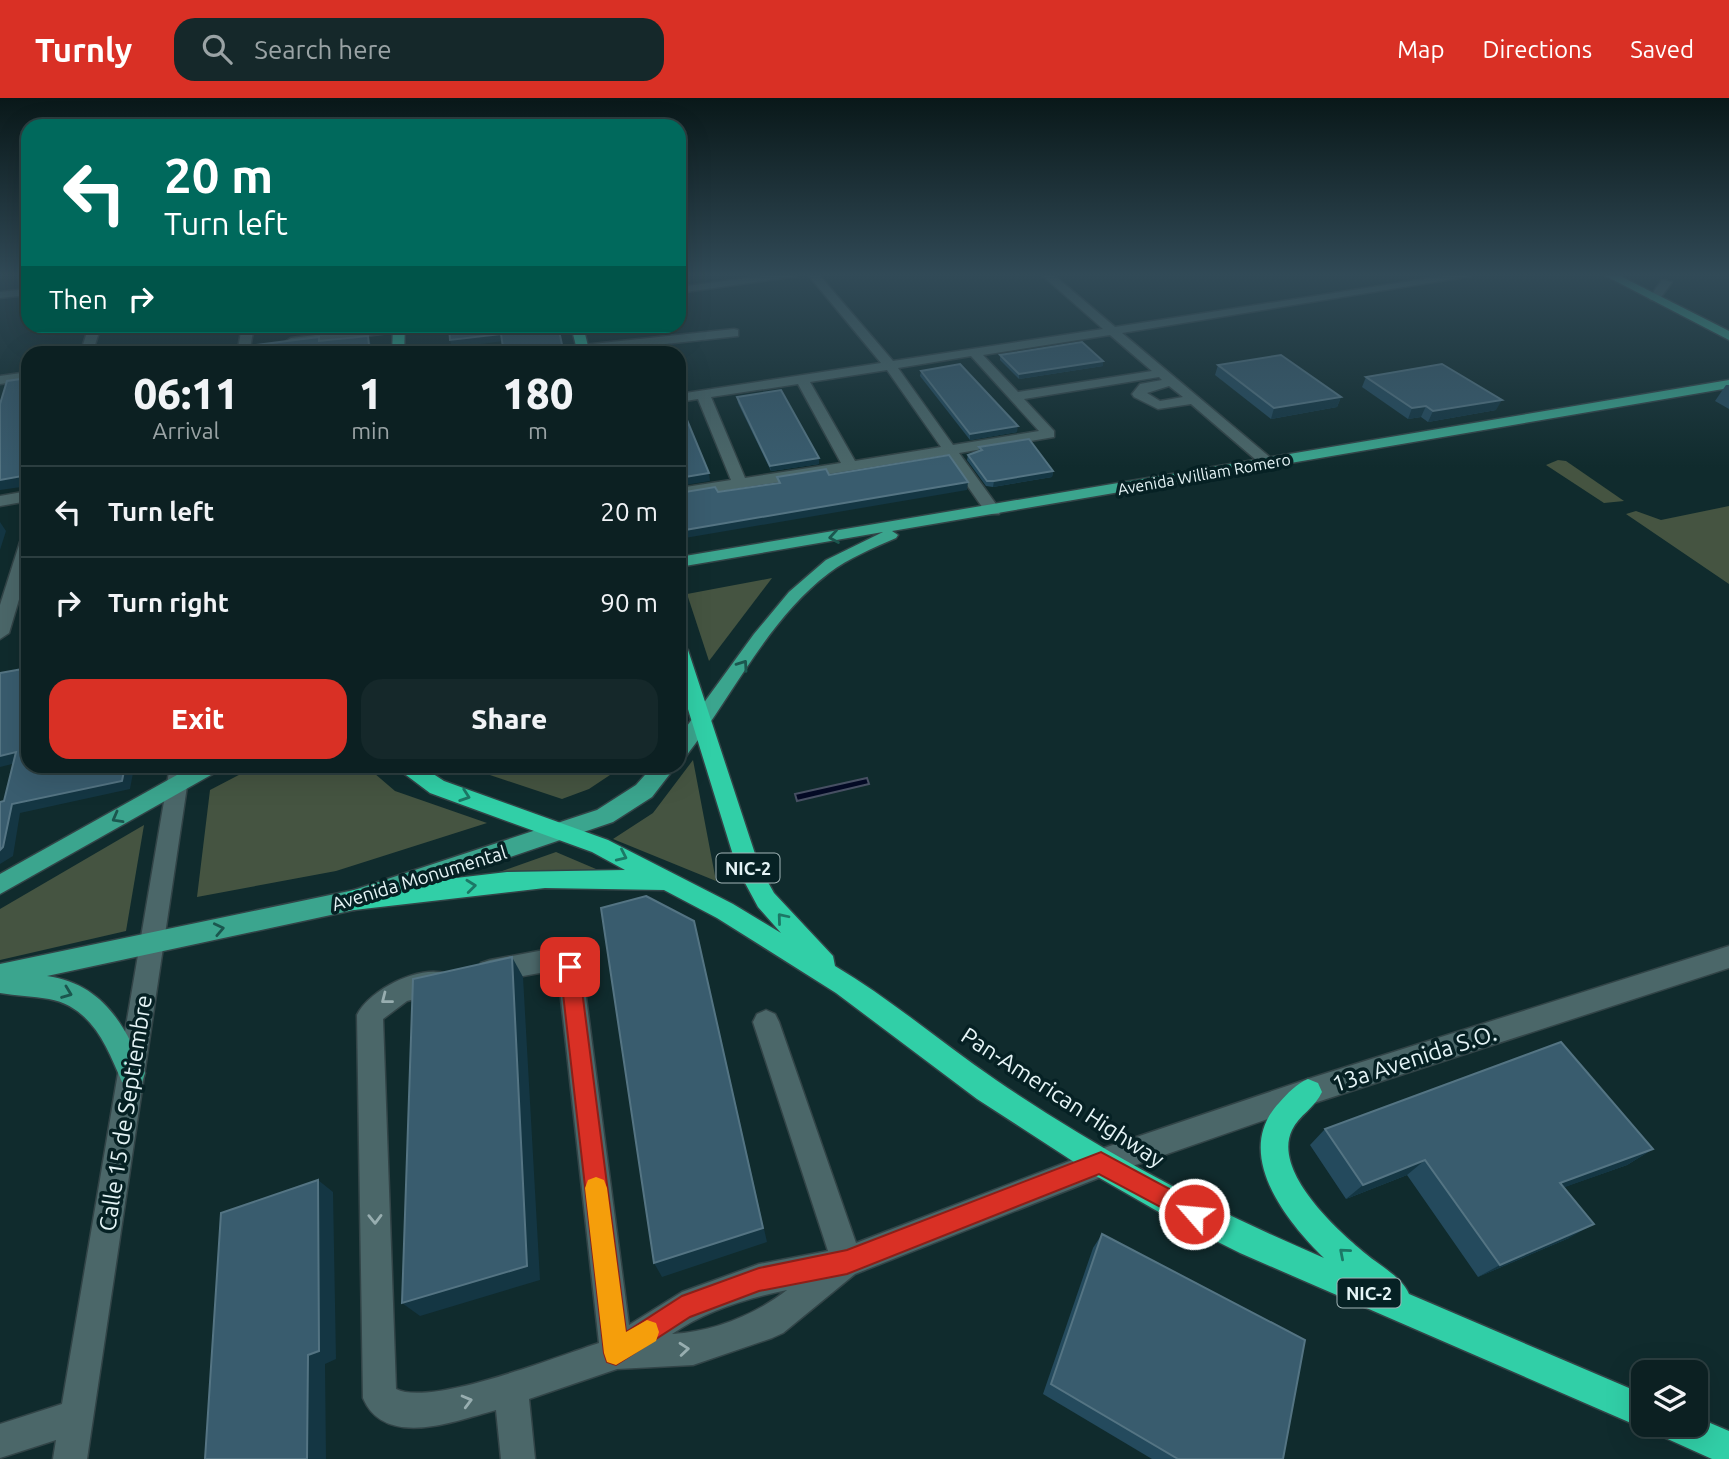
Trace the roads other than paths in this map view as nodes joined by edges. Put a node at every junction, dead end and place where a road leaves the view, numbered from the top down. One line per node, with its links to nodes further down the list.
1 (308, 340): 6 (street)
2 (675, 340): 7 (street)
3 (868, 340): 9 (street)
4 (1061, 340): 8 (street)
5 (1122, 340): 11 (street)
6 (283, 343)
7 (623, 346)
8 (974, 352): 9 (street); 16 (street)
9 (889, 364): 12 (street); 19 (street)
10 (21, 377): 13 (street)
11 (1167, 377): 16 (street); 18 (street); 18 (street)
12 (801, 378): 15 (street); 21 (street)
13 (0, 380)
14 (1729, 384): 20 (main road, Avenida William Romero)
15 (703, 394): 17 (street); 22 (street)
16 (1017, 396): 19 (street)
17 (686, 397)
18 (1194, 400): 20 (street)
19 (948, 450): 21 (street); 26 (street)
20 (1267, 462): 26 (main road, Avenida William Romero)
21 (850, 465): 22 (street)
22 (740, 483): 23 (street)
23 (686, 491)
24 (21, 497): 25 (street)
25 (0, 500)
26 (993, 511): 27 (main road, Avenida William Romero)
27 (949, 517): 28 (main road, Avenida William Romero, one-way to 28); 32 (main road, one-way to 27)
28 (686, 561)
29 (21, 565): 30 (street)
30 (0, 633)
31 (686, 671): 32 (highway, Pan-American Highway / NIC-2)
32 (704, 721): 33 (main road); 45 (highway, Pan-American Highway / NIC-2, one-way to 32)
33 (686, 743)
34 (415, 773): 37 (highway, Pan-American Highway / NIC-2, one-way to 37)
35 (660, 773): 37 (main road, Avenida Monumental)
36 (178, 775): 39 (main road, one-way to 39); 41 (street, Calle 15 de Septiembre)
37 (566, 831): 38 (highway, Pan-American Highway / NIC-2, one-way to 38); 40 (main road, Avenida Monumental)
38 (676, 883): 40 (highway, one-way to 38); 45 (highway, Pan-American Highway / NIC-2)
39 (0, 885)
40 (354, 900): 41 (main road, Avenida Monumental, one-way to 40)
41 (152, 943): 43 (main road, Avenida Monumental); 47 (street, Calle 15 de Septiembre)
42 (1729, 957): 48 (street, 13a Avenida S.O.)
43 (0, 975)
44 (0, 983): 47 (main road, one-way to 47)
45 (845, 985): 49 (highway, Pan-American Highway / NIC-2)
46 (766, 1023): 50 (street)
47 (132, 1073): 55 (street, Calle 15 de Septiembre)
48 (1308, 1093): 49 (street, 13a Avenida S.O.); 51 (highway, one-way to 48)
49 (1101, 1163): 50 (street, 13a Avenida S.O.); 51 (highway, Pan-American Highway / NIC-2)
50 (847, 1262): 52 (street); 52 (street, one-way to 50)
51 (1415, 1312): 54 (highway, Pan-American Highway / NIC-2)
52 (616, 1353): 53 (street); 53 (street, one-way to 53)
53 (511, 1389): 60 (street)
54 (1631, 1407)
55 (77, 1416): 57 (street); 59 (street, Calle 15 de Septiembre)
56 (1702, 1437): 58 (highway)
57 (0, 1441)
58 (1729, 1449)
59 (70, 1459)
60 (518, 1459)

